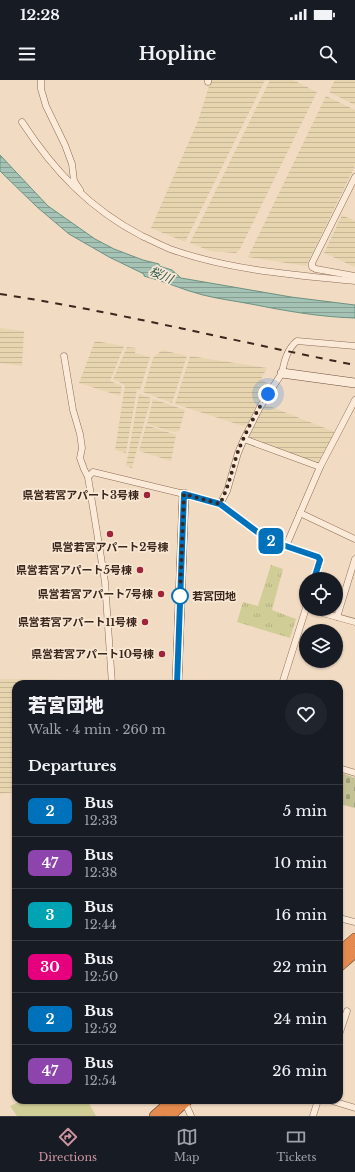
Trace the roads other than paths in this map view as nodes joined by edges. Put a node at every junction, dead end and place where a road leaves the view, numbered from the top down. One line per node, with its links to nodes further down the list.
1 (41, 80): 4 (street)
2 (22, 122): 4 (street)
3 (354, 181): 5 (street)
4 (88, 199): 6 (street)
5 (355, 276)
6 (355, 281)
7 (355, 346): 9 (street)
8 (64, 356): 14 (street)
9 (282, 373): 10 (street); 12 (street)
10 (355, 383)
11 (355, 400): 13 (street)
12 (244, 440): 13 (street); 16 (street)
13 (320, 468): 17 (street)
14 (88, 477): 15 (street); 26 (street)
15 (184, 494): 16 (street); 27 (street)
16 (220, 504): 19 (street)
17 (300, 513): 18 (street); 19 (street)
18 (355, 539)
19 (286, 546): 21 (street)
20 (355, 560): 24 (street)
21 (316, 572)
22 (303, 616): 28 (street)
23 (334, 616): 24 (street)
24 (337, 617): 25 (street)
25 (355, 622)
26 (112, 680)
27 (177, 680)
28 (283, 680)
29 (343, 770): 30 (street)
30 (355, 774)
31 (343, 919): 32 (street)
32 (355, 922)
33 (355, 939): 34 (highway)
34 (343, 950)
35 (355, 952): 36 (highway)
36 (343, 962)
37 (347, 1011): 38 (street)
38 (343, 1023)
39 (179, 1104): 44 (highway)
40 (187, 1104): 46 (street)
41 (316, 1104): 47 (street)
42 (342, 1104): 43 (street)
43 (355, 1108)
44 (170, 1109): 45 (highway)
45 (155, 1116)
46 (191, 1116)
47 (313, 1116)

